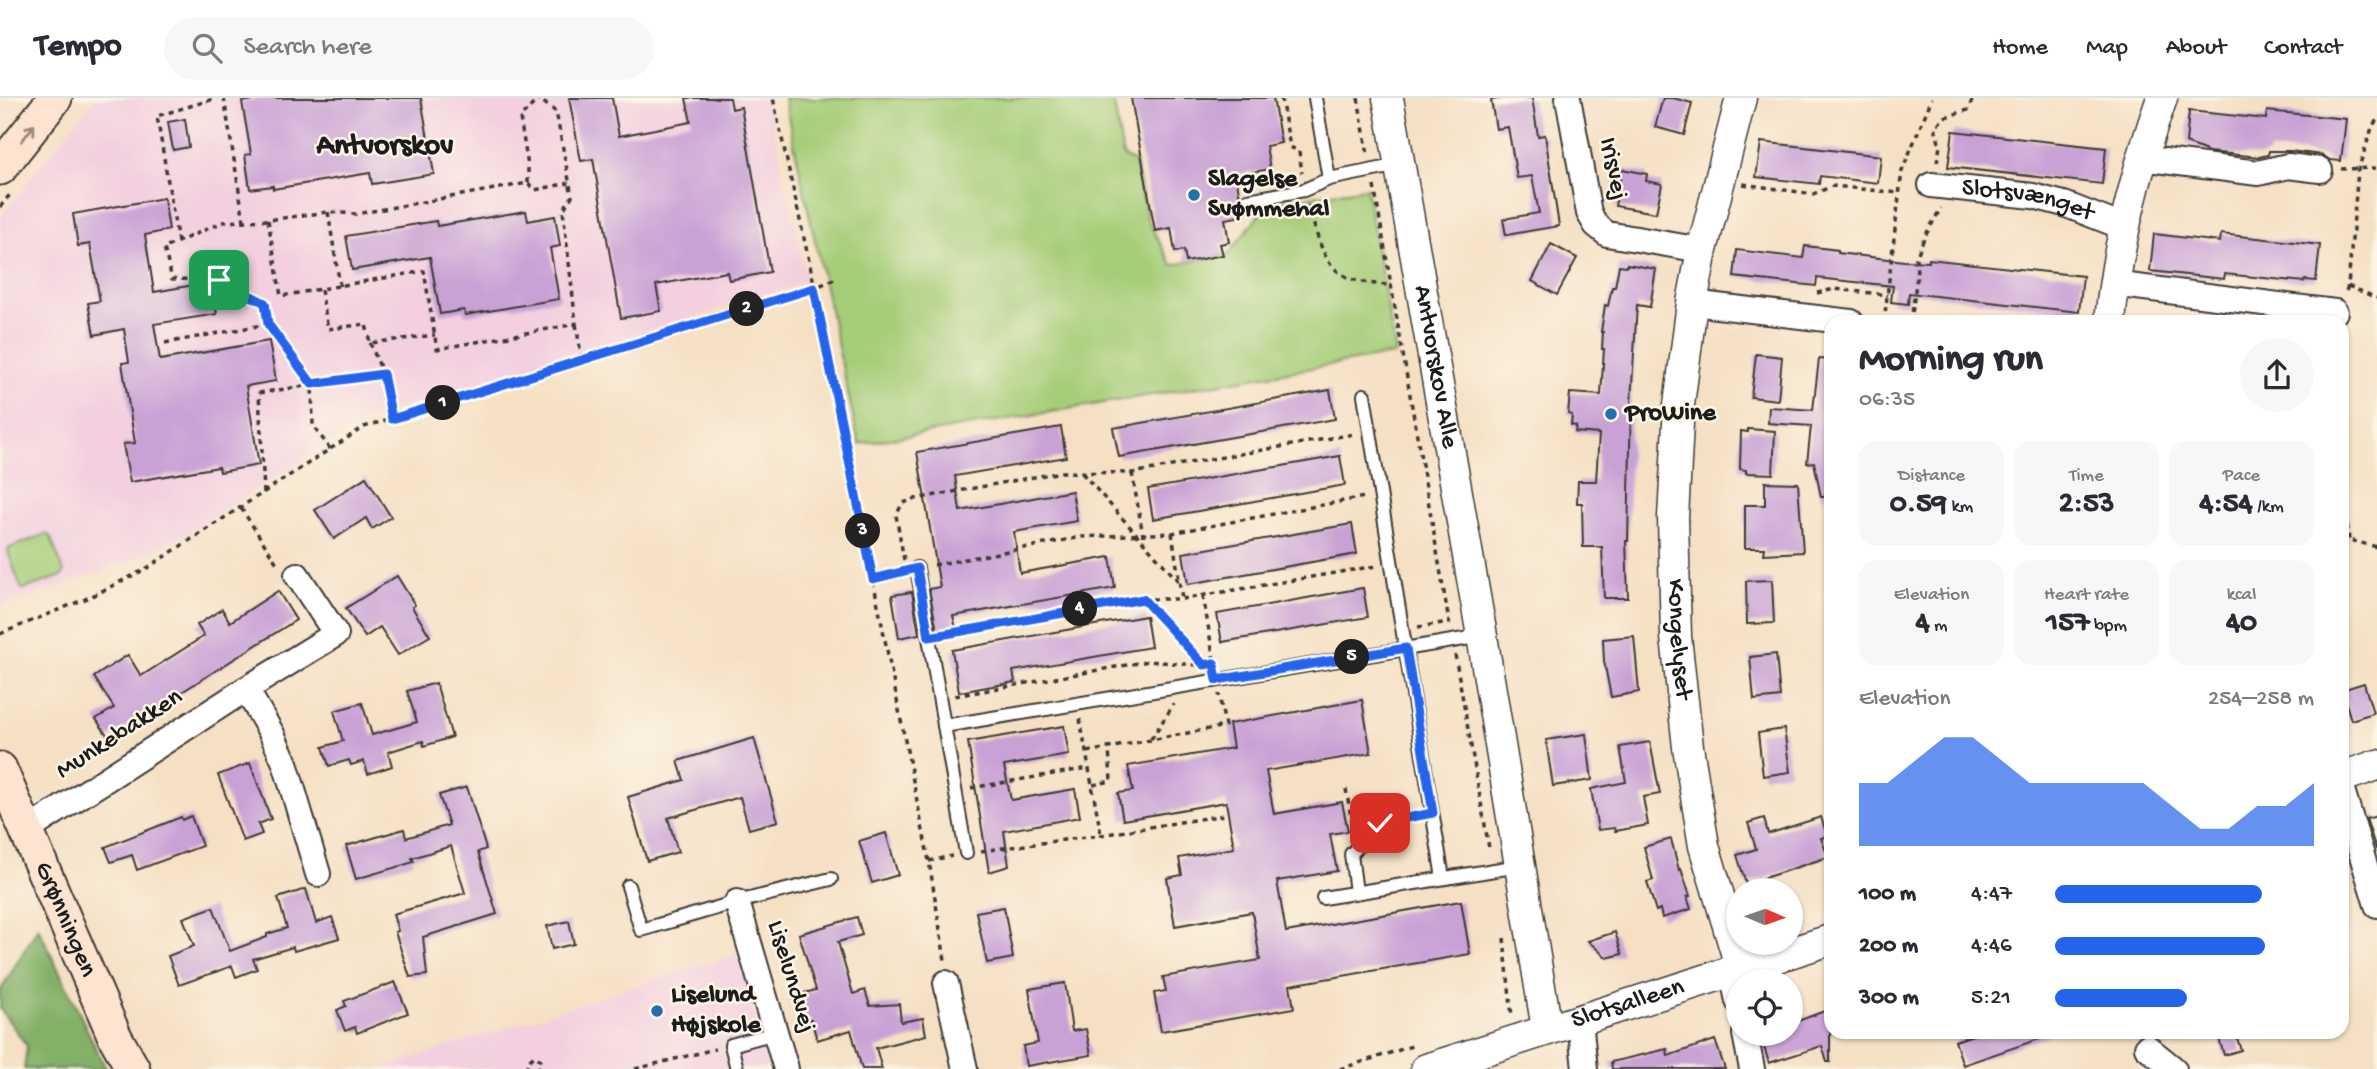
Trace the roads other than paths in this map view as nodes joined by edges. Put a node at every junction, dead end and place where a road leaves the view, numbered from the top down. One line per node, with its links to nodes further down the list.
1 (55, 98): 8 (main road, one-way to 1)
2 (1315, 98): 11 (lane)
3 (1388, 98): 9 (street, Antvorskov Alle)
4 (1568, 98): 15 (street, Irisvej)
5 (1741, 98): 15 (street, Kongelyset)
6 (2161, 98): 7 (street, Slotsvænget)
7 (2141, 158): 10 (street); 14 (street, Slotsvænget)
8 (0, 167)
9 (1385, 168): 11 (lane); 24 (street, Antvorskov Alle)
10 (2320, 170)
11 (1329, 179): 13 (lane)
12 (1938, 185): 14 (street, Slotsvænget)
13 (1248, 200)
14 (2123, 227): 16 (street, Slotsvænget)
15 (1702, 250): 17 (street, Kongelyset)
16 (2113, 284): 18 (street); 19 (street, Slotsvænget)
17 (1692, 303): 20 (street); 45 (street, Kongelyset)
18 (2335, 312)
19 (2111, 315)
20 (1824, 319)
21 (1364, 395): 25 (lane)
22 (917, 568): 27 (lane)
23 (297, 575): 26 (street, Munkebakken)
24 (1467, 638): 25 (lane); 35 (street, Antvorskov Alle)
25 (1406, 648): 27 (lane); 37 (lane)
26 (246, 690): 32 (street, Munkebakken); 36 (street)
27 (944, 726): 34 (lane)
28 (2377, 765): 30 (street)
29 (0, 769): 32 (main road, Grønningen)
30 (2349, 775)
31 (2349, 813): 43 (street)
32 (26, 831): 54 (main road, Grønningen)
33 (1362, 842): 40 (lane)
34 (967, 853)
35 (1506, 868): 37 (lane); 50 (street, Antvorskov Alle)
36 (318, 873)
37 (1443, 878): 40 (lane)
38 (831, 879): 42 (lane)
39 (628, 886): 42 (lane)
40 (1356, 892): 41 (lane)
41 (1323, 898)
42 (737, 902): 51 (street, Liselundvej)
43 (2377, 905)
44 (1824, 943): 46 (street, Slotsalleen)
45 (1734, 969)
46 (1764, 969)
47 (946, 983): 57 (street)
48 (1726, 984): 49 (street, Slotsalleen)
49 (1580, 1021): 50 (street, Slotsalleen); 59 (street)
50 (1547, 1030): 58 (street, Slotsalleen)
51 (775, 1033): 55 (lane); 56 (street, Liselundvej)
52 (1747, 1046): 60 (street)
53 (2147, 1047): 61 (street)
54 (133, 1069)
55 (737, 1069)
56 (786, 1069)
57 (965, 1069)
58 (1426, 1069)
59 (1585, 1069)
60 (1752, 1069)
61 (2174, 1069)

